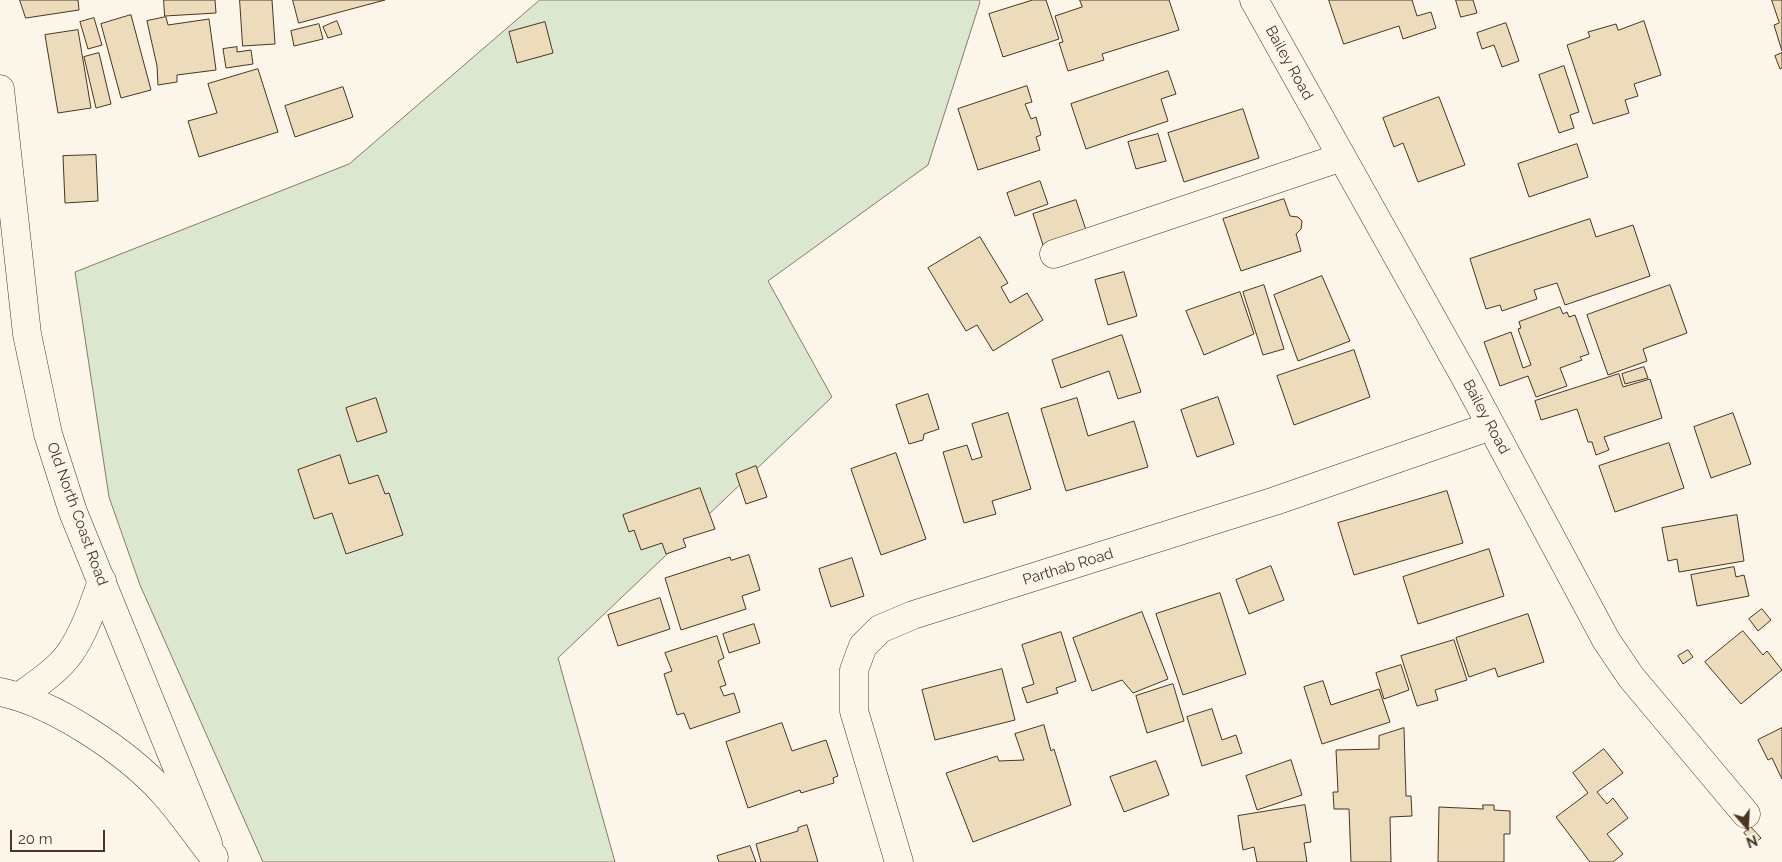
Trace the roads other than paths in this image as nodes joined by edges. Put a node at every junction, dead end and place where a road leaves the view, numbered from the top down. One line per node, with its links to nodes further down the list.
1 (1254, 0): 3 (street, Bailey Road)
2 (0, 89): 6 (street, Old North Coast Road)
3 (1342, 157): 4 (street); 5 (street, Bailey Road)
4 (1054, 254)
5 (1491, 426): 8 (street, Bailey Road); 10 (street, Parthab Road)
6 (102, 581): 7 (street); 9 (street, Old North Coast Road)
7 (10, 694): 9 (street)
8 (1746, 814)
9 (215, 859)
10 (899, 862)

